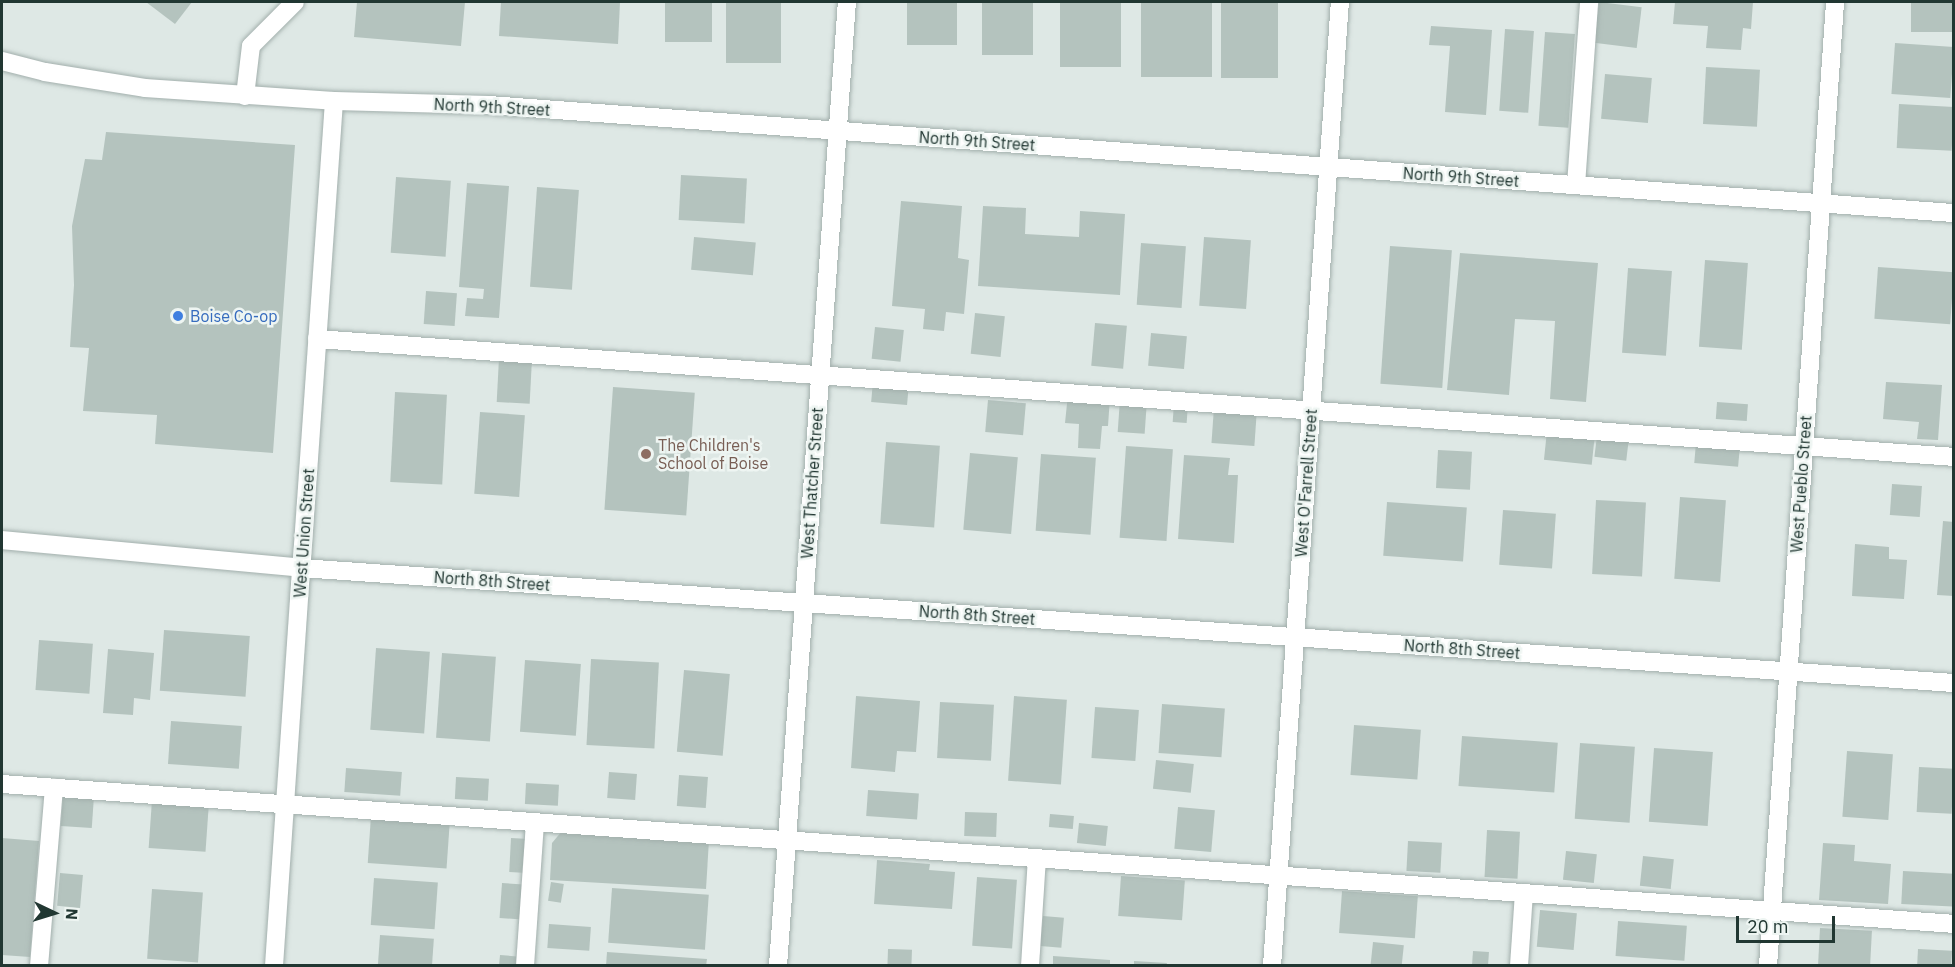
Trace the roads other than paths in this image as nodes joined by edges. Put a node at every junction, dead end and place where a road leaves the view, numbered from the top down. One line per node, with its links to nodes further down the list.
1 (295, 2): 7 (street)
2 (847, 2): 9 (street, West Thatcher Street)
3 (1340, 2): 10 (street, West O'Farrell Street)
4 (1590, 2): 11 (street)
5 (1835, 2): 12 (street, West Pueblo Street)
6 (2, 61): 7 (street, North 9th Street)
7 (245, 96): 8 (street, North 9th Street)
8 (334, 101): 9 (street, North 9th Street); 14 (street, West Union Street)
9 (838, 131): 10 (street, North 9th Street); 15 (street, West Thatcher Street)
10 (1329, 167): 11 (street, North 9th Street); 16 (street, West O'Farrell Street)
11 (1576, 185): 12 (street, North 9th Street)
12 (1821, 203): 13 (street, North 9th Street); 17 (street, West Pueblo Street)
13 (1953, 213)
14 (317, 339): 15 (street); 20 (street, West Union Street)
15 (820, 375): 16 (street); 21 (street, West Thatcher Street)
16 (1311, 411): 17 (street); 22 (street, West O'Farrell Street)
17 (1804, 445): 18 (street); 23 (street, West Pueblo Street)
18 (1953, 457)
19 (2, 540): 20 (street, North 8th Street)
20 (301, 568): 21 (street, North 8th Street); 27 (street, West Union Street)
21 (804, 604): 22 (street, North 8th Street); 29 (street, West Thatcher Street)
22 (1295, 637): 23 (street, North 8th Street); 31 (street, West O'Farrell Street)
23 (1788, 672): 24 (street, North 8th Street); 33 (street, West Pueblo Street)
24 (1953, 683)
25 (2, 784): 26 (street)
26 (54, 788): 27 (street); 35 (street)
27 (285, 804): 28 (street); 36 (street, West Union Street)
28 (535, 822): 29 (street); 37 (street)
29 (787, 840): 30 (street); 38 (street, West Thatcher Street)
30 (1037, 858): 31 (street); 39 (street)
31 (1278, 875): 32 (street); 40 (street, West O'Farrell Street)
32 (1524, 893): 33 (street); 41 (street)
33 (1772, 911): 34 (street); 42 (street, West Pueblo Street)
34 (1953, 924)
35 (39, 966)
36 (274, 966)
37 (525, 966)
38 (778, 966)
39 (1030, 966)
40 (1272, 966)
41 (1519, 966)
42 (1768, 966)

